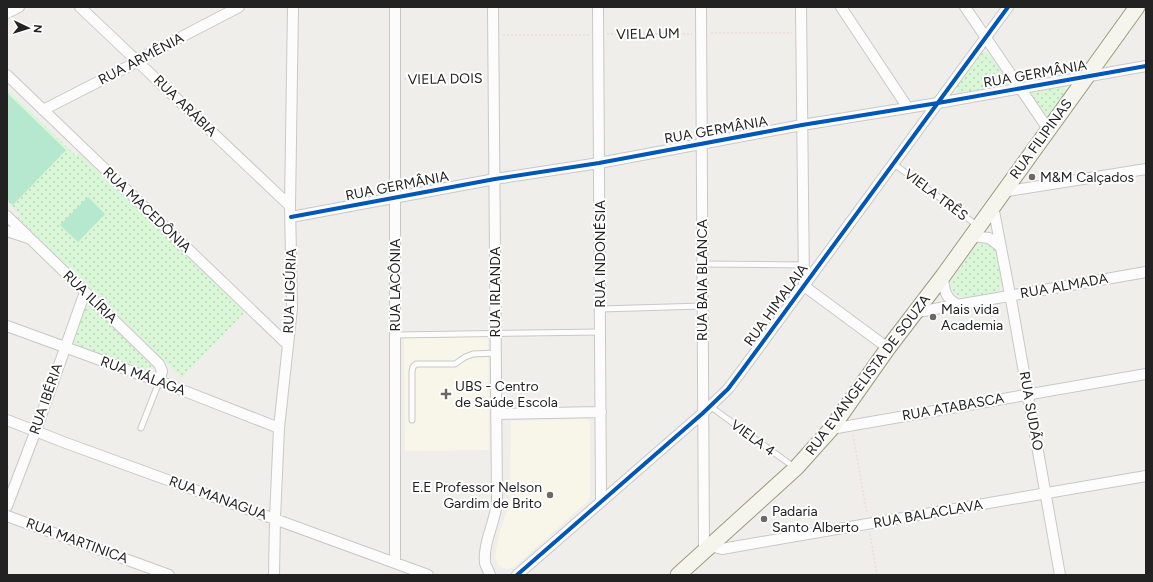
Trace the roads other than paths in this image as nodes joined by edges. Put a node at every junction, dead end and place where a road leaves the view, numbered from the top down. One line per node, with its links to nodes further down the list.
1 (19, 7): 14 (street)
2 (80, 7): 16 (street, RUA ARÁBIA)
3 (239, 7): 16 (street, RUA ARMÊNIA)
4 (293, 7): 35 (street, RUA LIGÚRIA)
5 (395, 7): 34 (street, RUA LACÔNIA)
6 (494, 7): 31 (street, RUA IRLANDA)
7 (598, 7): 27 (street, RUA INDONÉSIA)
8 (701, 7): 26 (street, RUA BAIA BLANCA)
9 (801, 7): 24 (street)
10 (841, 7): 22 (street)
11 (965, 7): 15 (street)
12 (1008, 7): 15 (street, RUA HIMALAIA)
13 (1137, 7): 19 (main road, RUA FILIPINAS)
14 (7, 13)
15 (986, 38): 20 (street); 21 (street, RUA HIMALAIA)
16 (137, 60): 23 (street, RUA ARMÊNIA); 35 (street, RUA ARÁBIA)
17 (1146, 66): 19 (street, RUA GERMÂNIA)
18 (7, 75): 23 (street, RUA MACEDÔNIA)
19 (1087, 76): 20 (street, RUA GERMÂNIA); 25 (main road, RUA FILIPINAS)
20 (1019, 88): 21 (street, RUA GERMÂNIA); 25 (street)
21 (938, 103): 22 (street, RUA GERMÂNIA); 28 (street, RUA HIMALAIA)
22 (908, 108): 24 (street, RUA GERMÂNIA)
23 (43, 110): 58 (street, RUA MACEDÔNIA)
24 (802, 125): 26 (street, RUA GERMÂNIA); 44 (street)
25 (1048, 129): 30 (main road, RUA FILIPINAS)
26 (701, 143): 27 (street, RUA GERMÂNIA); 43 (street, RUA BAIA BLANCA)
27 (599, 163): 31 (street, RUA GERMÂNIA); 52 (street, RUA INDONÉSIA)
28 (894, 164): 40 (lane, VIELA TRÊS); 47 (street, RUA HIMALAIA)
29 (1146, 168): 32 (street)
30 (1017, 172): 32 (street); 33 (main road, RUA FILIPINAS)
31 (495, 179): 34 (street, RUA GERMÂNIA); 56 (street, RUA IRLANDA)
32 (1028, 188): 33 (street)
33 (1002, 192): 36 (main road, RUA EVANGELISTA DE SOUZA)
34 (395, 197): 38 (street, RUA GERMÂNIA); 57 (street, RUA LACÔNIA)
35 (290, 206): 38 (street, RUA LIGÚRIA)
36 (993, 206): 40 (main road, RUA EVANGELISTA DE SOUZA); 42 (street, RUA SUDÃO)
37 (7, 216): 41 (street, RUA ILÍRIA)
38 (291, 217): 58 (street, RUA LIGÚRIA)
39 (7, 231): 41 (street)
40 (975, 231): 42 (street); 46 (main road, RUA EVANGELISTA DE SOUZA)
41 (31, 240): 48 (street, RUA ILÍRIA)
42 (1001, 247): 49 (street, RUA SUDÃO)
43 (702, 264): 44 (lane); 51 (street, RUA BAIA BLANCA)
44 (804, 265): 47 (street)
45 (1146, 272): 49 (street, RUA ALMADA)
46 (942, 276): 50 (street); 53 (main road, RUA EVANGELISTA DE SOUZA)
47 (804, 286): 60 (street); 65 (street, RUA HIMALAIA)
48 (85, 292): 59 (street, RUA IBÉRIA); 63 (street, RUA ILÍRIA)
49 (1011, 296): 50 (street, RUA ALMADA); 64 (street, RUA SUDÃO)
50 (959, 305): 53 (street, RUA ALMADA)
51 (703, 306): 52 (lane); 65 (street, RUA BAIA BLANCA)
52 (600, 309): 55 (street, RUA INDONÉSIA)
53 (917, 312): 60 (main road, RUA EVANGELISTA DE SOUZA)
54 (7, 326): 59 (street, RUA MÁLAGA)
55 (600, 332): 56 (lane); 66 (street, RUA INDONÉSIA)
56 (496, 334): 57 (lane); 61 (street, RUA IRLANDA)
57 (396, 335): 82 (street, RUA LACÔNIA)
58 (288, 345): 71 (street, RUA LIGÚRIA)
59 (64, 347): 63 (street, RUA MÁLAGA); 73 (street, RUA IBÉRIA)
60 (888, 348): 72 (main road, RUA EVANGELISTA DE SOUZA)
61 (496, 353): 67 (street, RUA IRLANDA); 69 (lane)
62 (1146, 374): 64 (street, RUA ATABASCA)
63 (159, 382): 70 (lane); 71 (street, RUA MÁLAGA)
64 (1028, 394): 72 (street, RUA ATABASCA); 76 (street, RUA SUDÃO)
65 (707, 410): 74 (lane, VIELA 4); 77 (street, RUA HIMALAIA); 81 (street, RUA BAIA BLANCA)
66 (601, 412): 67 (street); 77 (street, RUA INDONÉSIA)
67 (496, 414): 86 (street, RUA IRLANDA)
68 (7, 420): 73 (street, RUA MANAGUA)
69 (412, 420)
70 (141, 428)
71 (279, 428): 80 (street, RUA LIGÚRIA)
72 (831, 429): 74 (main road, RUA EVANGELISTA DE SOUZA)
73 (36, 430): 78 (street, RUA IBÉRIA); 80 (street, RUA MANAGUA)
74 (796, 468): 81 (main road, RUA EVANGELISTA DE SOUZA)
75 (1146, 476): 76 (street, RUA BALACLAVA)
76 (1046, 494): 81 (street, RUA BALACLAVA); 89 (street, RUA SUDÃO)
77 (602, 500): 87 (street, RUA HIMALAIA)
78 (7, 506)
79 (7, 516): 83 (street, RUA MARTINICA)
80 (275, 518): 82 (street, RUA MANAGUA); 84 (street, RUA LIGÚRIA)
81 (707, 549): 88 (main road, RUA EVANGELISTA DE SOUZA)
82 (395, 563): 85 (street, RUA MANAGUA)
83 (169, 575)
84 (274, 575)
85 (428, 575)
86 (490, 575)
87 (517, 575)
88 (678, 575)
89 (1060, 575)

